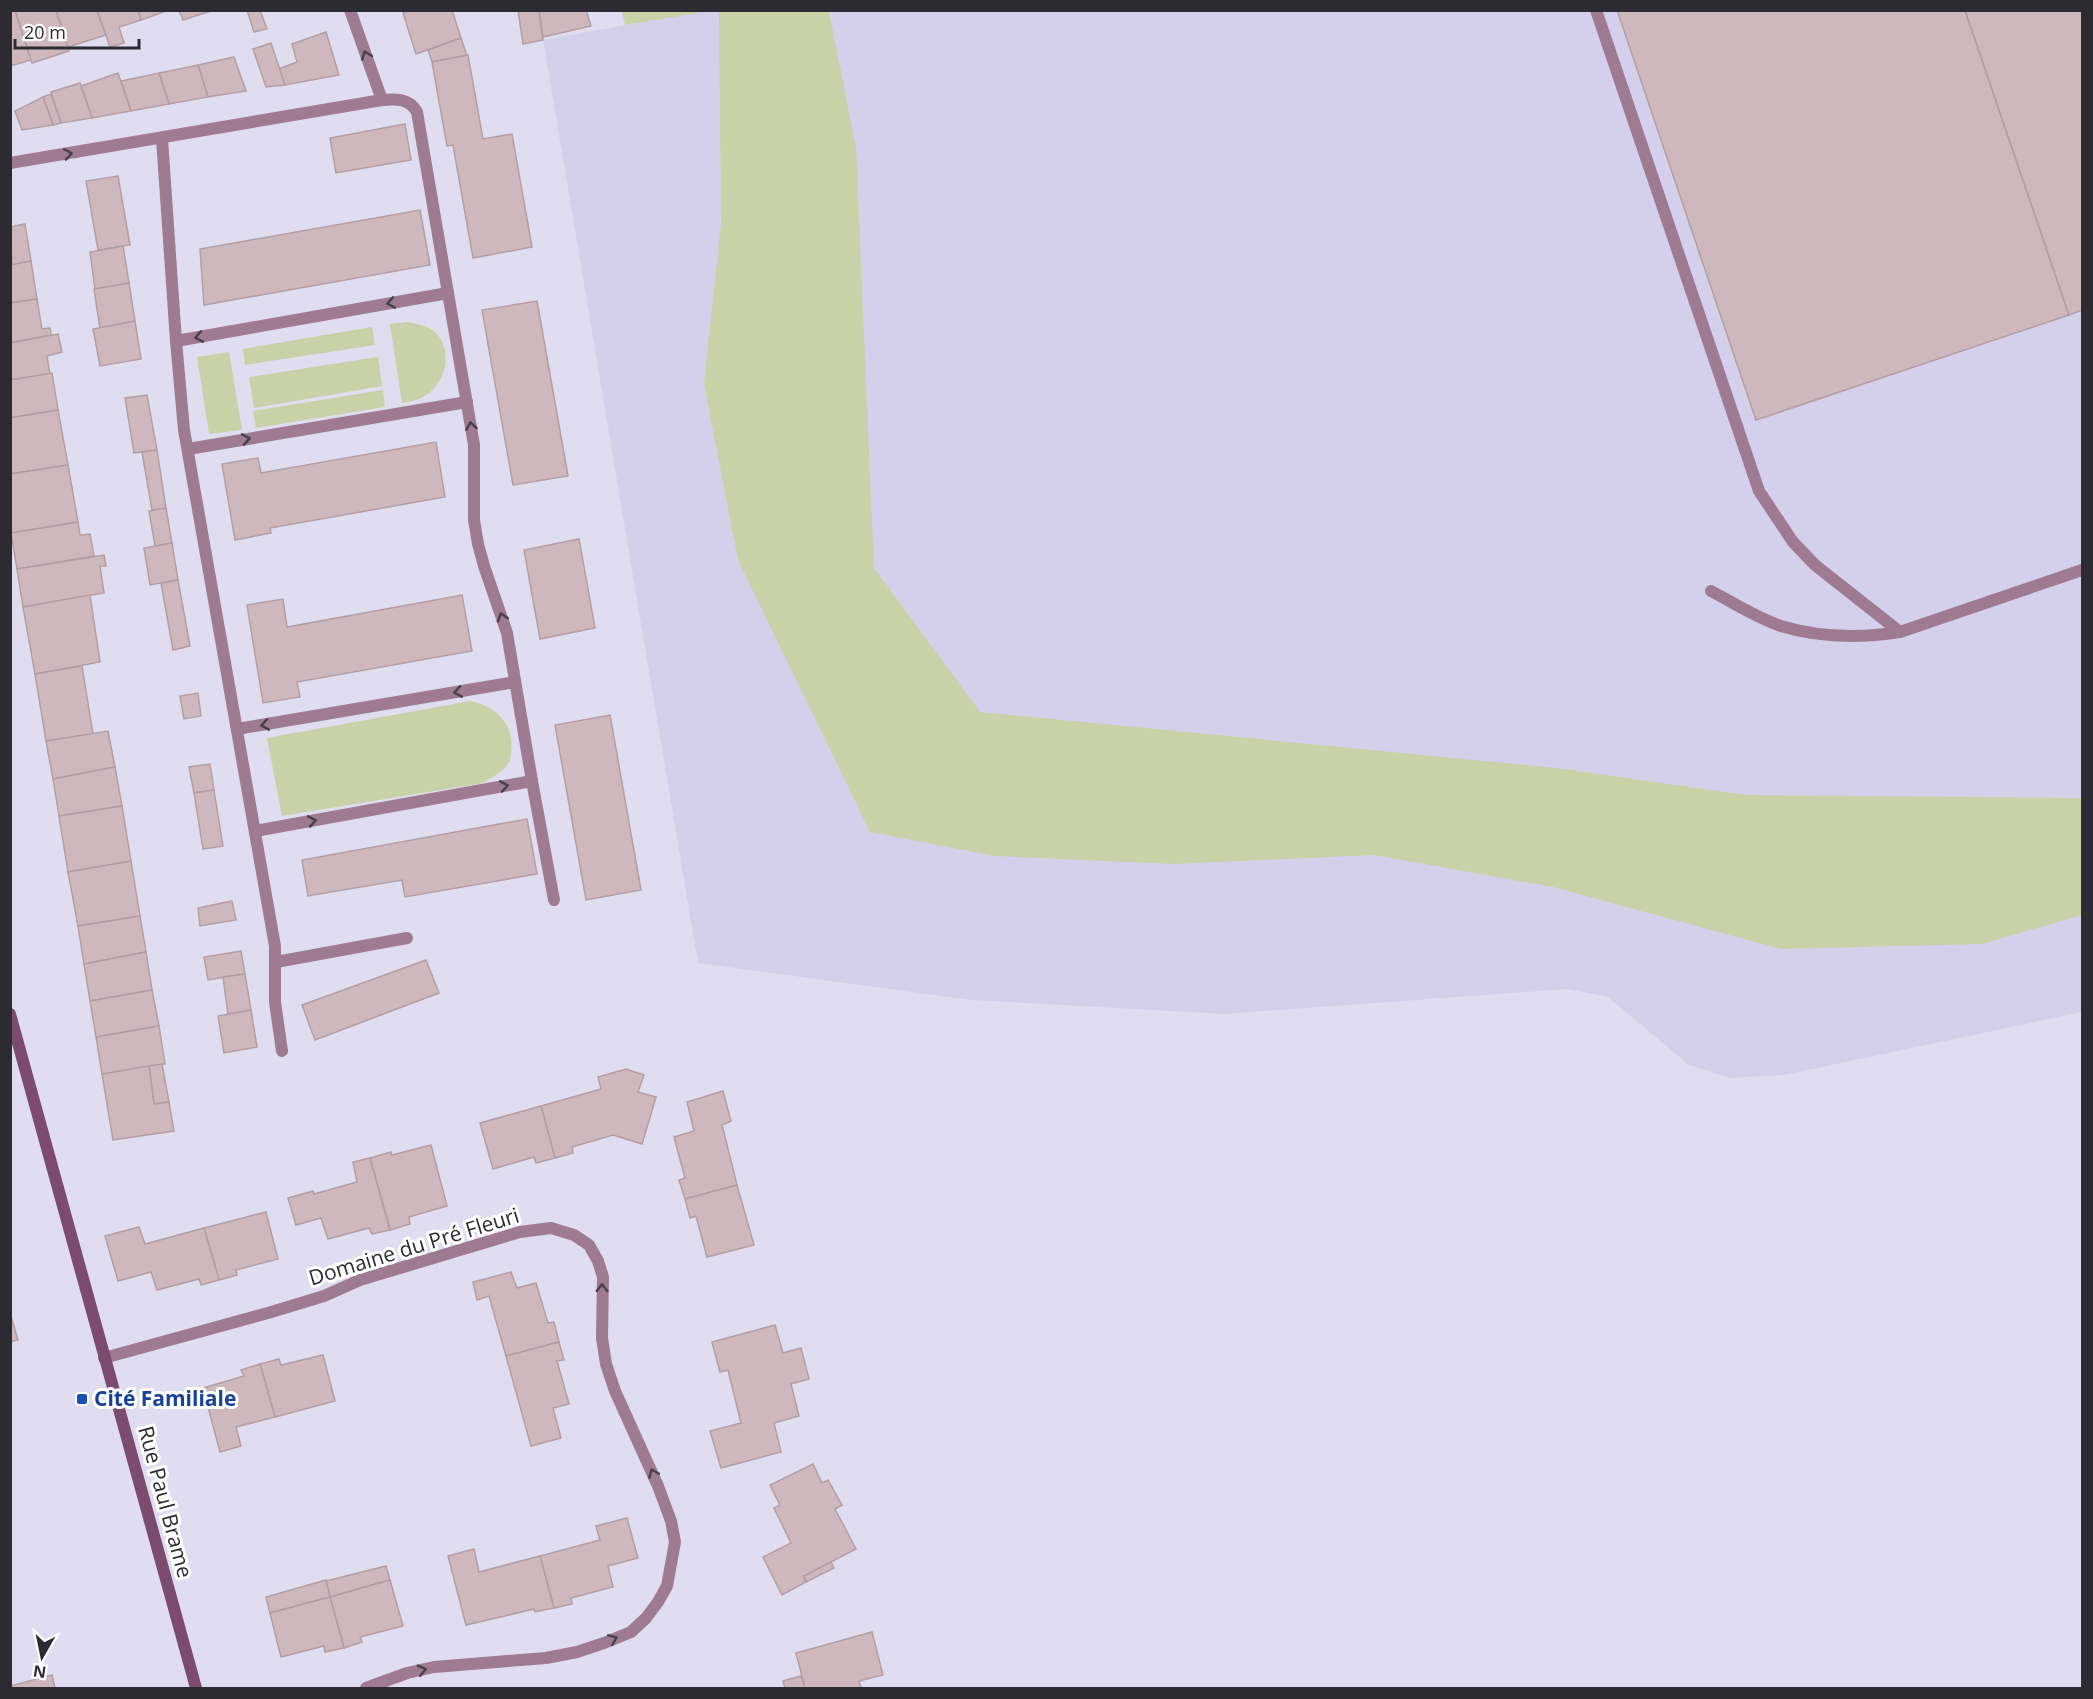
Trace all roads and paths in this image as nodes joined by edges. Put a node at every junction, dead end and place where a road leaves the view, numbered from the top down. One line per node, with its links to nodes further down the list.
1 (350, 10): 3 (street, one-way to 1)
2 (1596, 10): 12 (street)
3 (382, 100): 4 (street); 6 (street)
4 (162, 139): 5 (street, one-way to 4); 7 (street)
5 (10, 164)
6 (448, 293): 7 (street, one-way to 7); 8 (street)
7 (176, 341): 9 (street)
8 (467, 402): 9 (street, one-way to 8); 13 (street, one-way to 8)
9 (188, 449): 14 (street)
10 (2082, 570): 12 (street)
11 (1711, 591): 12 (street)
12 (1900, 632)
13 (515, 682): 14 (street, one-way to 14); 15 (street)
14 (237, 729): 16 (street)
15 (532, 781): 16 (street, one-way to 15); 17 (street)
16 (255, 831): 19 (street)
17 (554, 900)
18 (407, 938): 19 (street)
19 (276, 962): 21 (street)
20 (10, 1014): 22 (street, Rue Paul Brame)
21 (282, 1051)
22 (104, 1358): 23 (street, Rue Paul Brame); 24 (street, Domaine du Pré Fleuri, one-way to 22)
23 (196, 1689)
24 (366, 1689)

